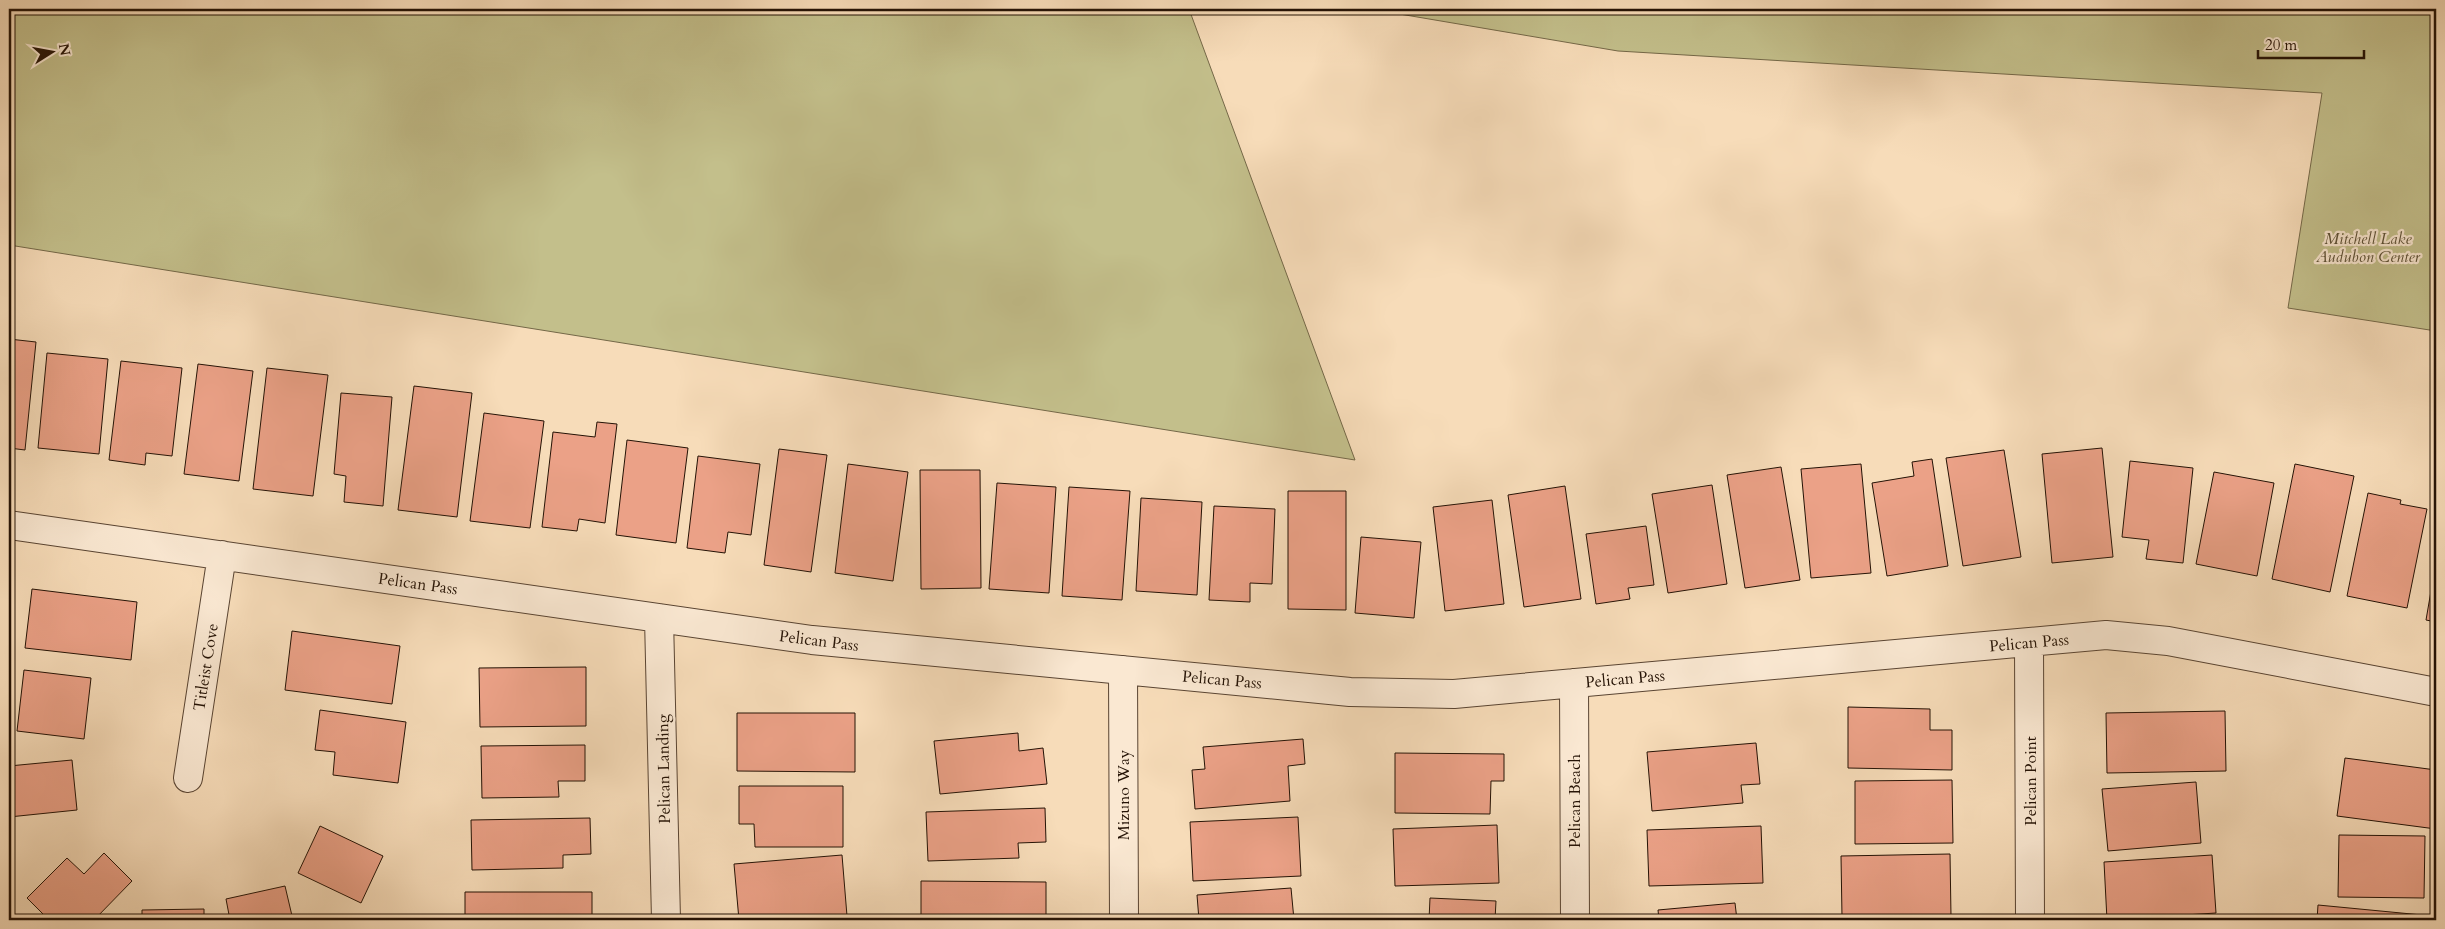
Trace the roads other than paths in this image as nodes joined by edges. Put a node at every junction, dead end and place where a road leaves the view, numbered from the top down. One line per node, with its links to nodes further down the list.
1 (9, 525): 2 (street, Pelican Pass)
2 (222, 556): 3 (street, Pelican Pass); 8 (street, Titleist Cove)
3 (659, 618): 5 (street, Pelican Pass); 9 (street, Pelican Landing)
4 (2029, 642): 6 (street, Pelican Pass); 7 (street, Pelican Pass); 12 (street, Pelican Point)
5 (1123, 670): 6 (street, Pelican Pass); 10 (street, Mizuno Way)
6 (1574, 683): 11 (street, Pelican Beach)
7 (2436, 692)
8 (188, 778)
9 (666, 920)
10 (1124, 920)
11 (1575, 920)
12 (2030, 920)

